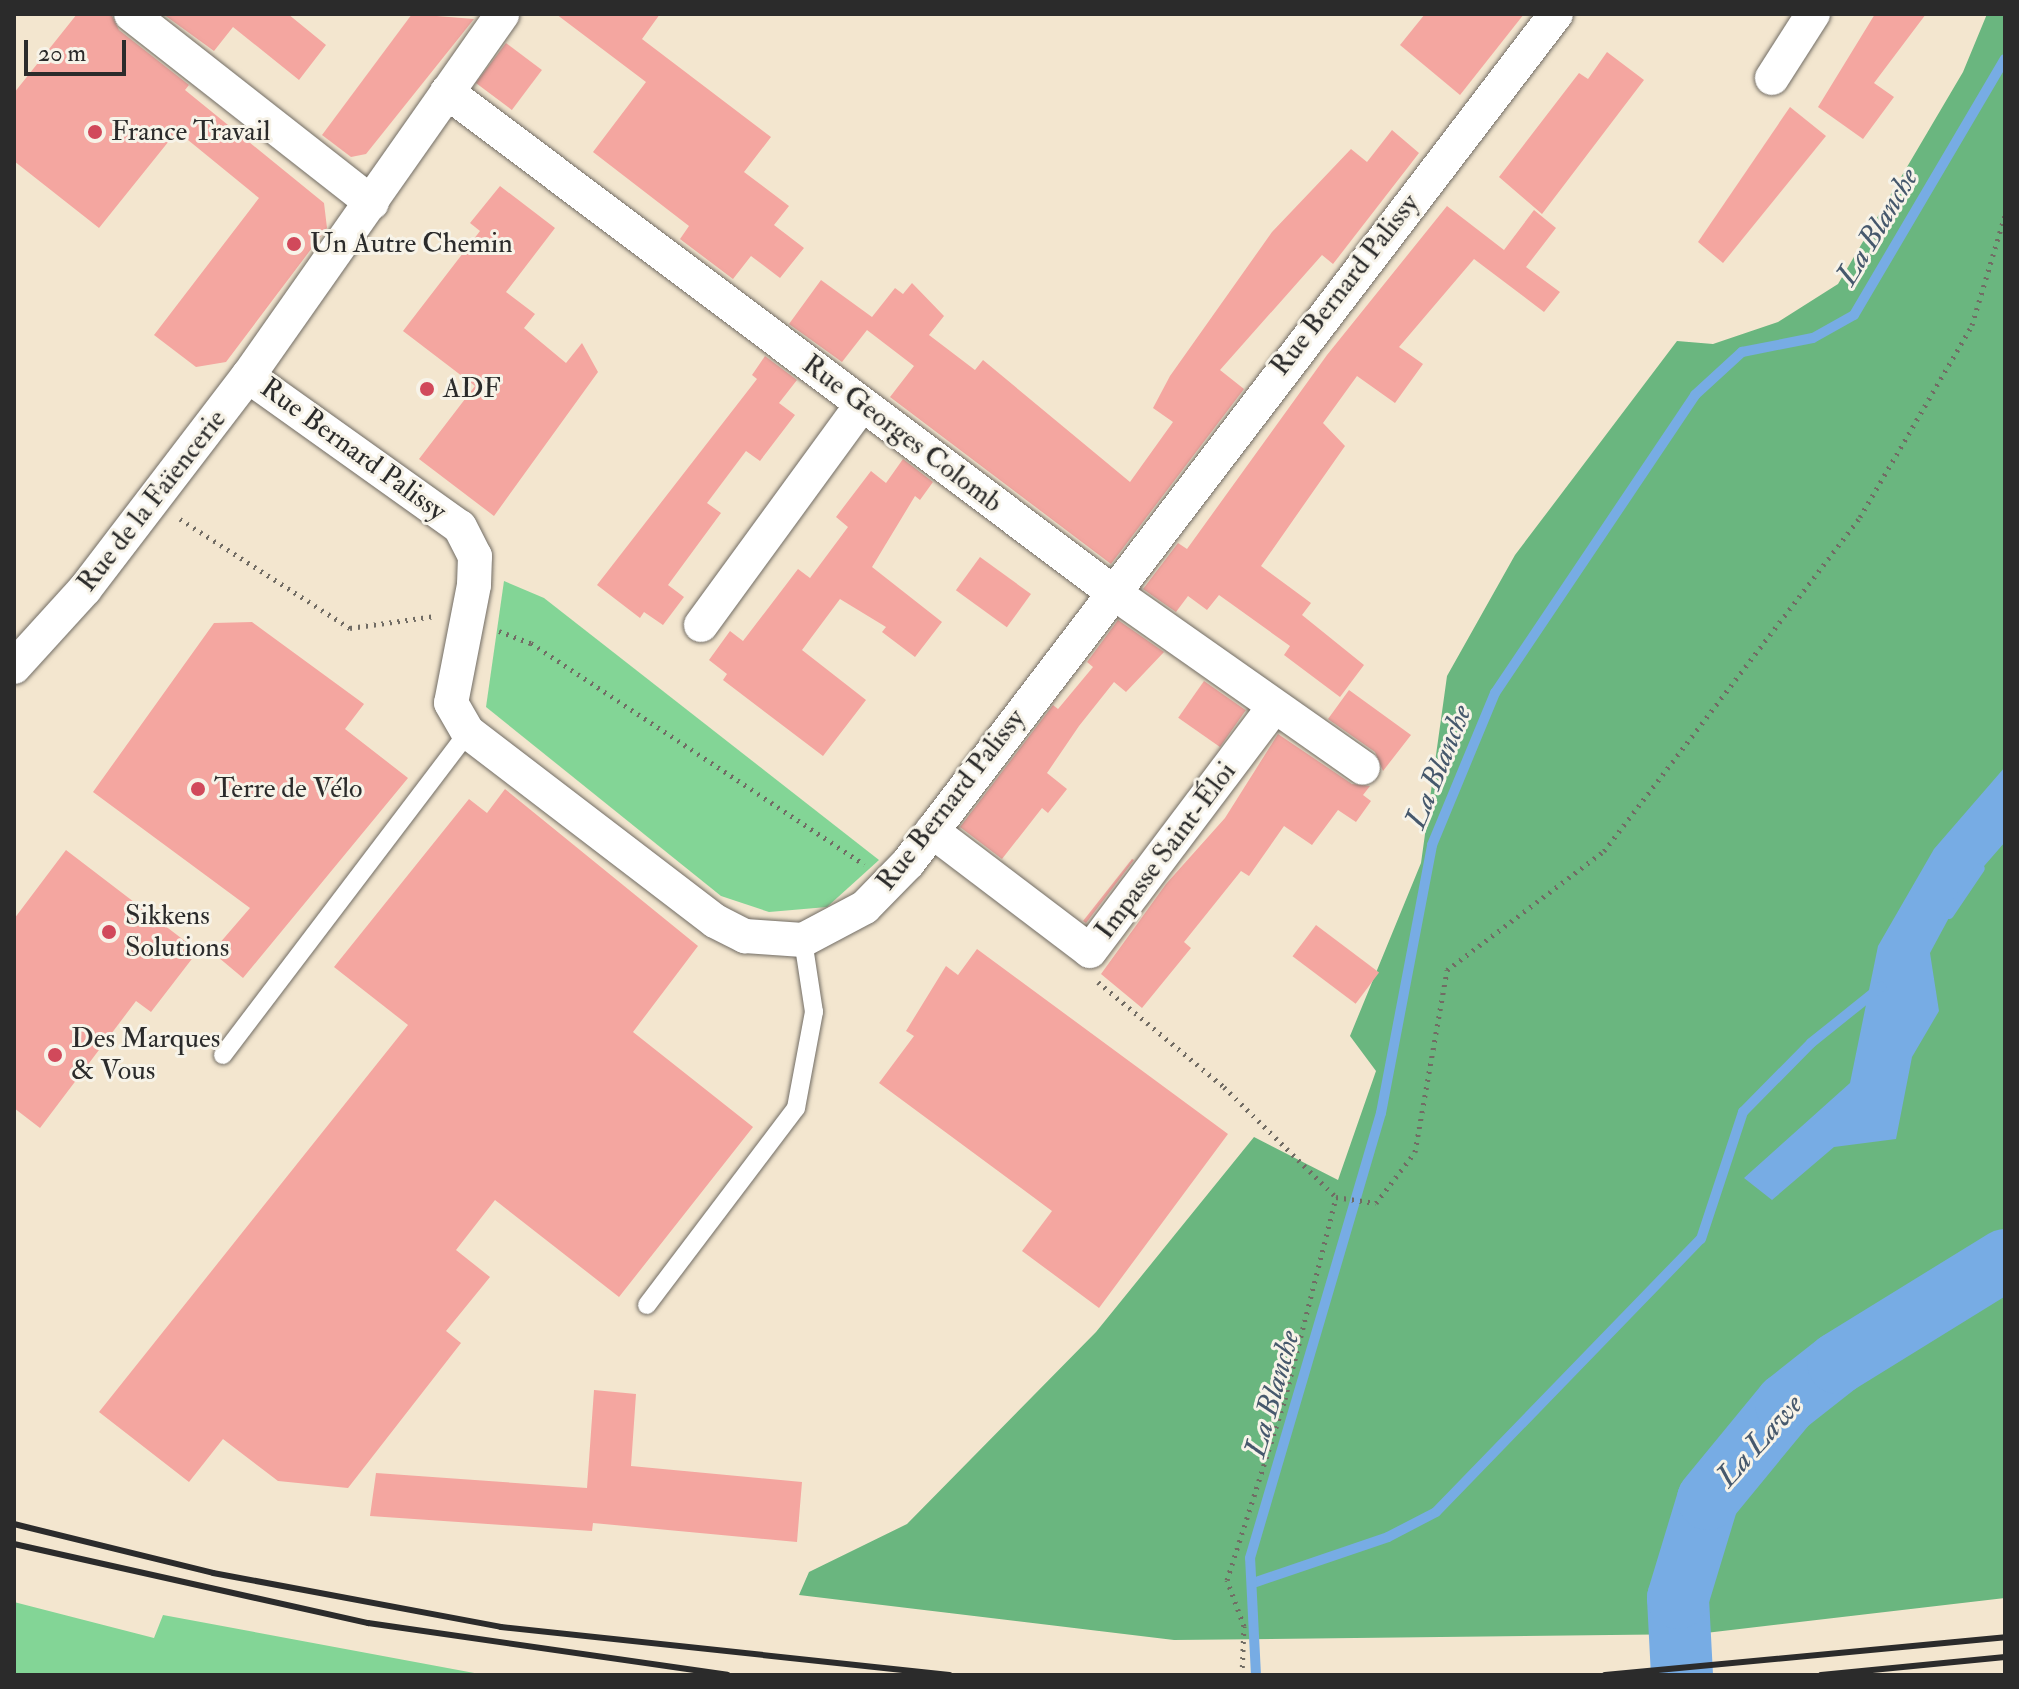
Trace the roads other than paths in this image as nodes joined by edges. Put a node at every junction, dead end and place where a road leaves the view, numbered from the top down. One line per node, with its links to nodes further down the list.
1 (131, 14): 7 (street)
2 (502, 14): 6 (street, Rue de la Faïencerie)
3 (1556, 14): 10 (street, Rue Bernard Palissy)
4 (1813, 14): 5 (street)
5 (1772, 78)
6 (447, 92): 7 (street, Rue de la Faïencerie); 9 (street, Rue Georges Colomb)
7 (372, 203): 8 (street, Rue de la Faïencerie)
8 (248, 376): 12 (street, Rue de la Faïencerie); 14 (street, Rue Bernard Palissy)
9 (862, 404): 10 (street, Rue Georges Colomb); 11 (street)
10 (1110, 590): 13 (street, Rue Georges Colomb); 16 (street, Rue Bernard Palissy)
11 (701, 625)
12 (14, 667)
13 (1274, 707): 15 (street, Rue Georges Colomb); 16 (street, Impasse Saint-Éloi)
14 (468, 732): 17 (street, Rue Bernard Palissy); 18 (lane)
15 (1363, 768)
16 (932, 831): 17 (street, Rue Bernard Palissy)
17 (803, 940): 19 (lane)
18 (223, 1055)
19 (647, 1305)

